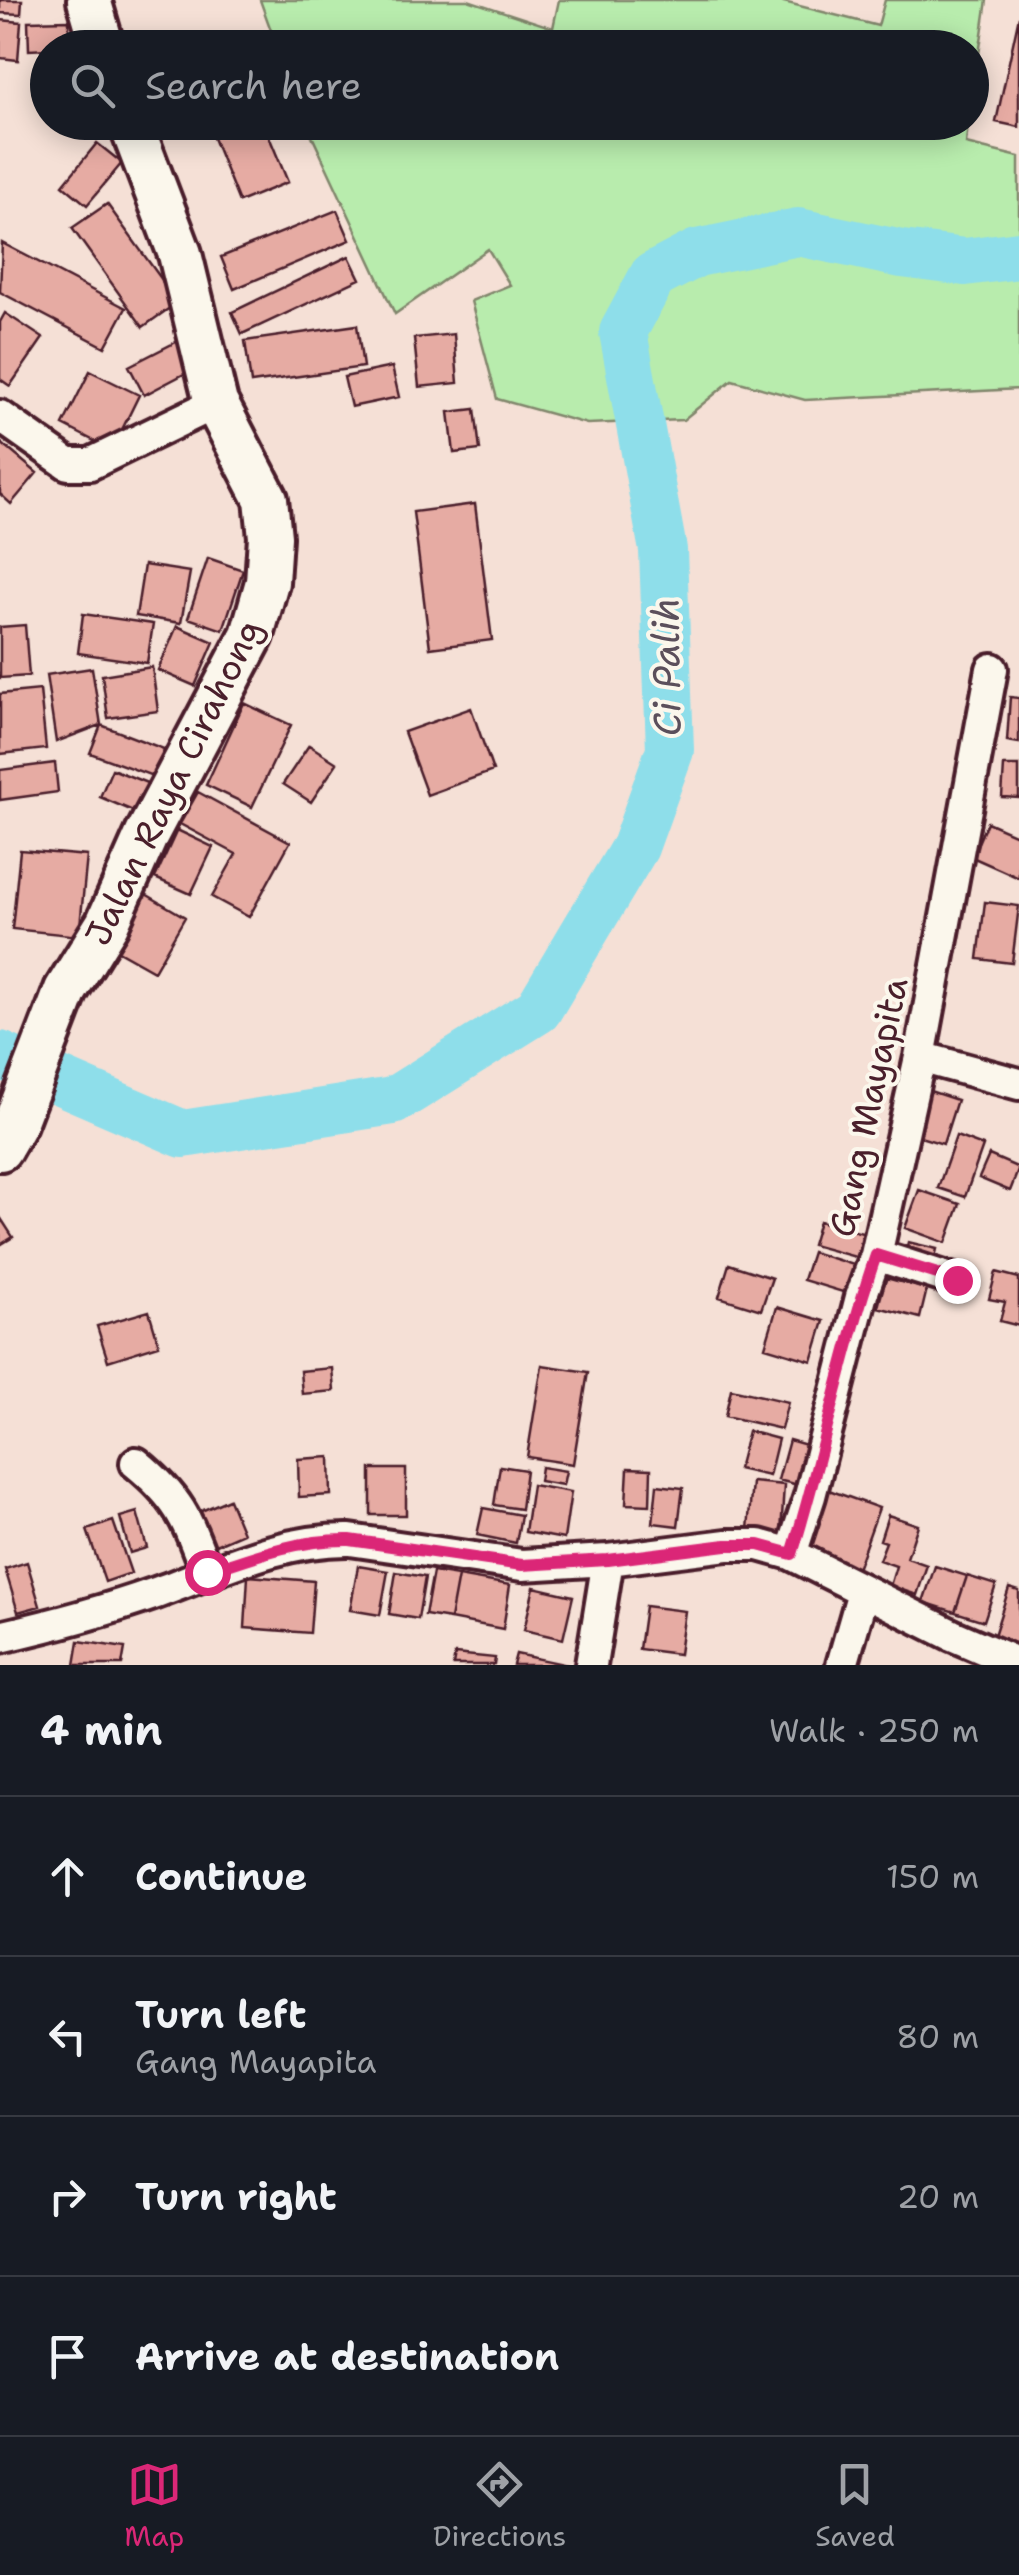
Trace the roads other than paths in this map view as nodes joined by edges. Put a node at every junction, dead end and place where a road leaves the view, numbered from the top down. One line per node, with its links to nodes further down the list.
1 (88, 0): 2 (street)
2 (98, 30)
3 (137, 140): 4 (street, Jalan Raya Cirahong)
4 (216, 403): 5 (street); 9 (street, Jalan Raya Cirahong)
5 (0, 416)
6 (992, 670): 7 (street, Gang Mayapita)
7 (920, 1057): 8 (street); 10 (street, Gang Mayapita)
8 (1019, 1084)
9 (7, 1136)
10 (876, 1255): 11 (street); 13 (street, Gang Mayapita)
11 (957, 1280)
12 (136, 1464): 15 (street)
13 (792, 1554): 14 (street); 16 (street)
14 (608, 1560): 15 (street); 19 (street)
15 (207, 1572): 17 (street)
16 (863, 1592): 18 (street); 20 (street)
17 (0, 1638)
18 (1019, 1664)
19 (591, 1665)
20 (842, 1665)

